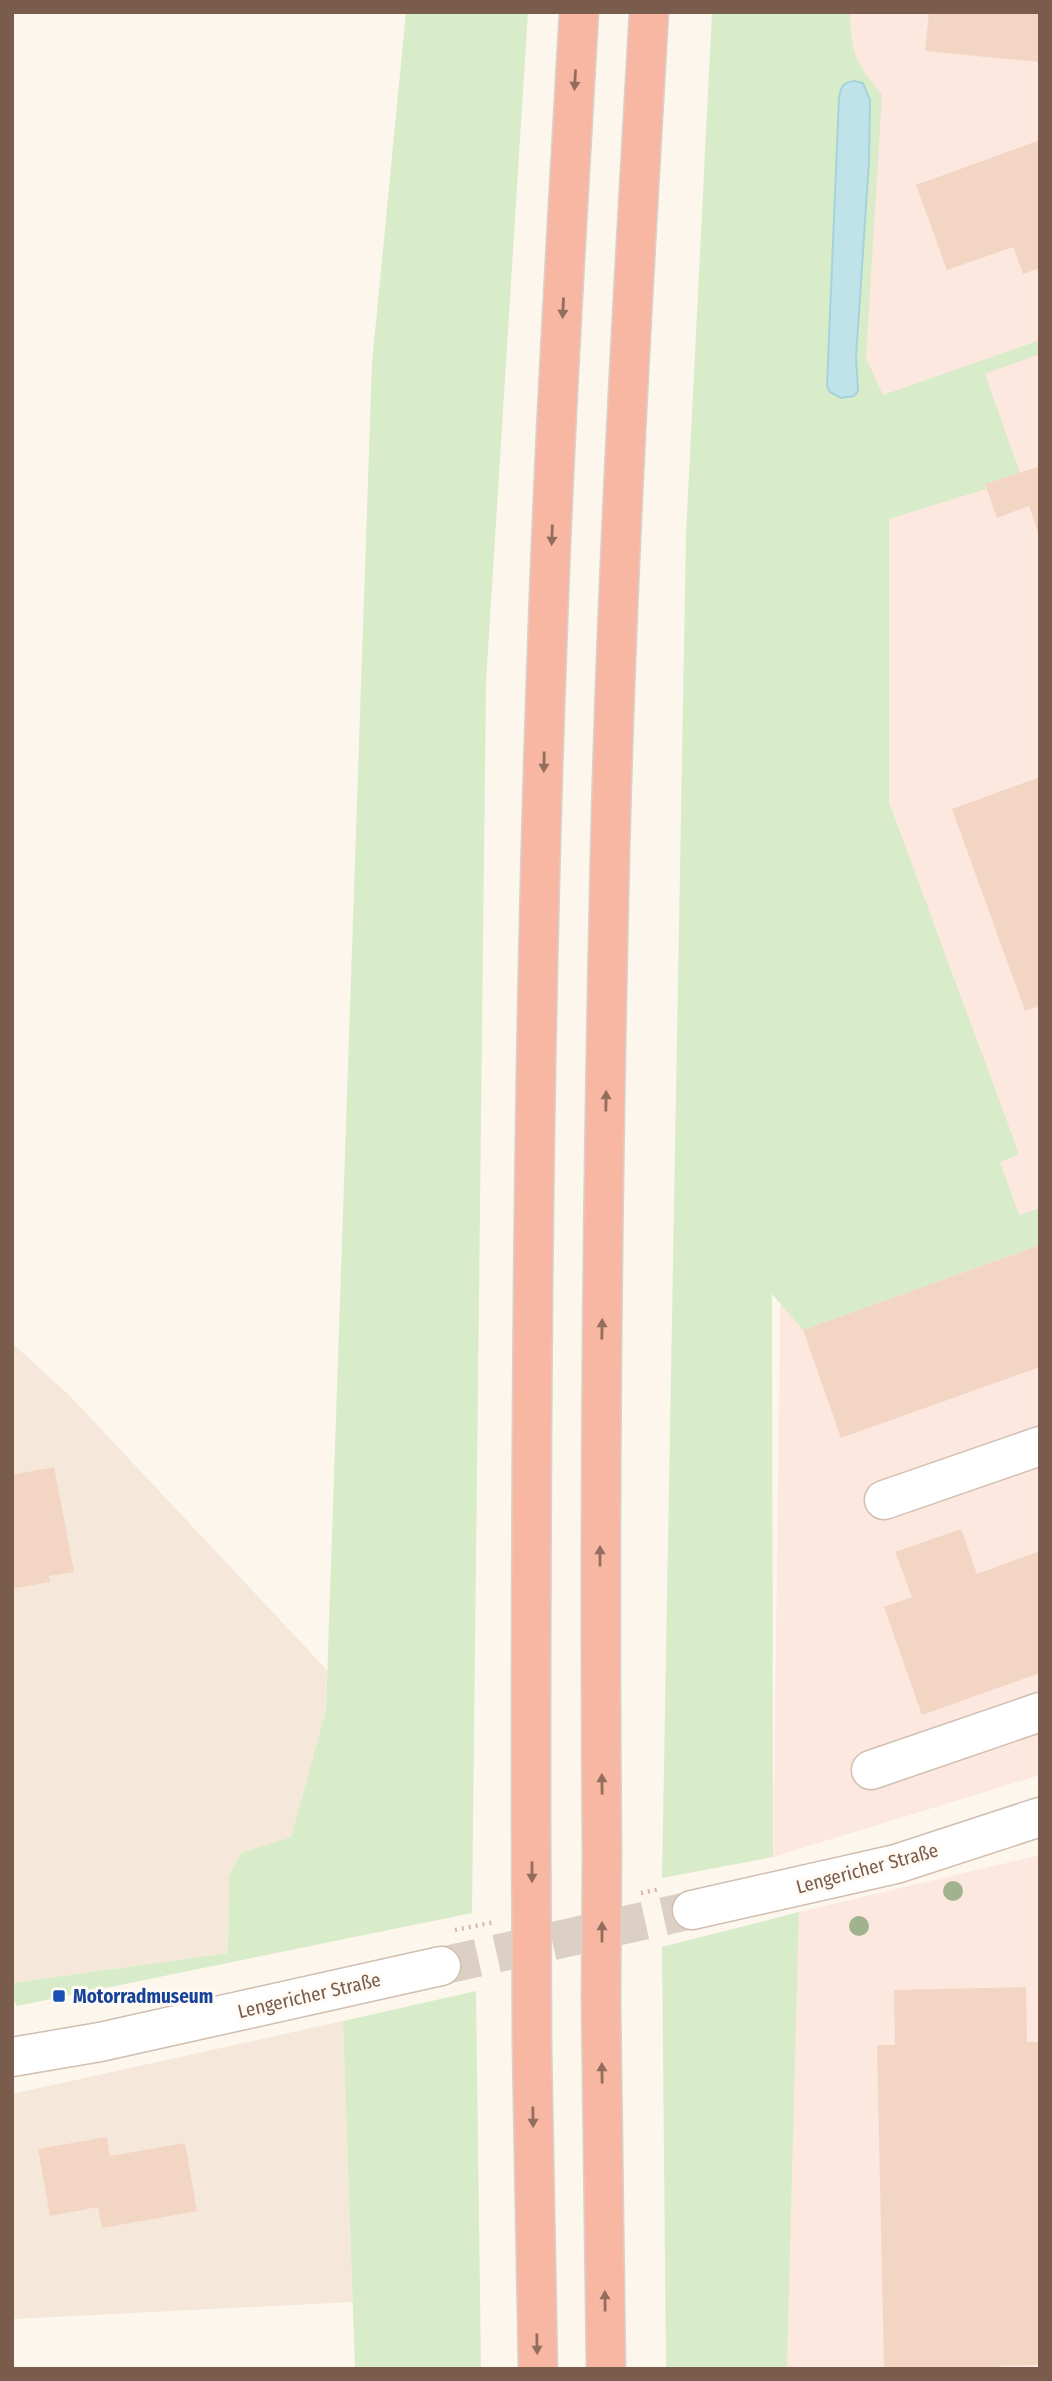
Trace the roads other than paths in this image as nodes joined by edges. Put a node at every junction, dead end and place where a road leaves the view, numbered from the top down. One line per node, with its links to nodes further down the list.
1 (579, 12): 11 (highway, one-way to 11, bridge)
2 (649, 12): 12 (highway, one-way to 2, bridge)
3 (1040, 1446): 4 (street)
4 (884, 1500)
5 (1040, 1712): 6 (street)
6 (871, 1770)
7 (1040, 1817): 8 (street, Lengericher Straße)
8 (692, 1910)
9 (441, 1966): 10 (street, Lengericher Straße)
10 (12, 2057)
11 (538, 2369)
12 (606, 2369)

